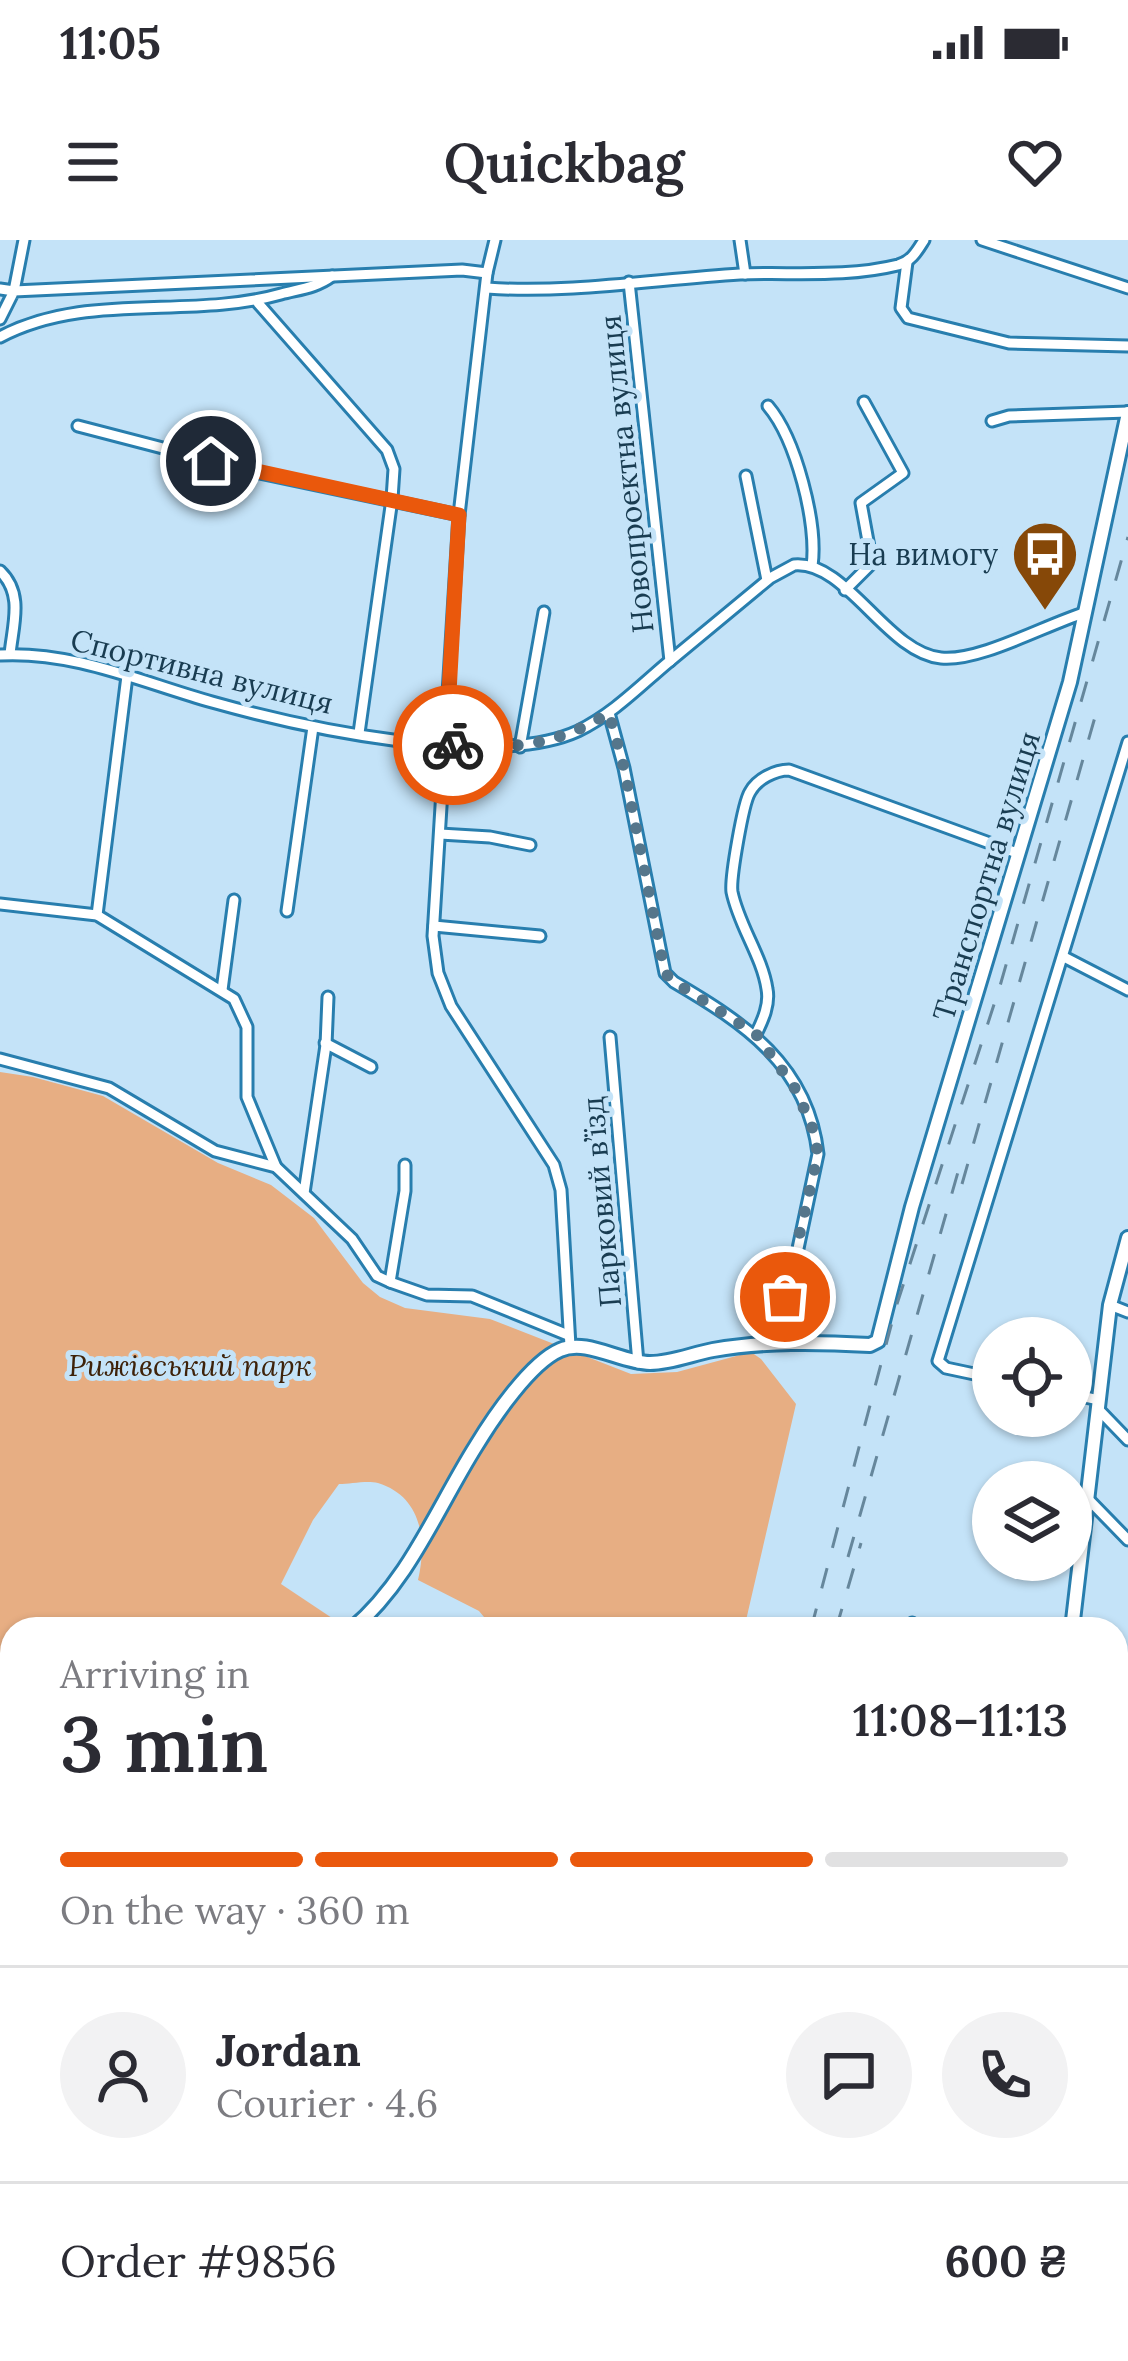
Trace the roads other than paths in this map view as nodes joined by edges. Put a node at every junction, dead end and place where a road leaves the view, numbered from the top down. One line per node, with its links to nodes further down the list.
1 (24, 240): 14 (street)
2 (495, 240): 7 (street)
3 (740, 240): 8 (street)
4 (924, 240): 6 (street)
5 (982, 240): 12 (street)
6 (907, 262): 8 (street); 18 (street)
7 (487, 273): 9 (street); 11 (street)
8 (745, 274): 10 (street)
9 (332, 275): 14 (street); 15 (street)
10 (629, 282): 11 (street); 34 (street, Новопроектна вулиця)
11 (488, 288): 26 (street)
12 (1128, 288)
13 (0, 289): 14 (street)
14 (14, 291): 16 (street)
15 (258, 303): 17 (street); 25 (street)
16 (0, 319)
17 (0, 338)
18 (1128, 346)
19 (864, 403): 30 (street)
20 (768, 406): 27 (street)
21 (1128, 413): 22 (street); 32 (street, Транспортна вулиця)
22 (992, 421)
23 (78, 426): 25 (street)
24 (746, 476): 29 (street)
25 (392, 499): 26 (street); 38 (street)
26 (459, 515): 40 (street)
27 (812, 566): 29 (street, Спортивна вулиця); 30 (street)
28 (0, 571): 33 (street)
29 (767, 580): 34 (street, Спортивна вулиця)
30 (845, 590): 32 (street)
31 (544, 612): 41 (street)
32 (1084, 613): 44 (street, Транспортна вулиця)
33 (5, 655): 35 (street, Спортивна вулиця)
34 (670, 661): 36 (street, Спортивна вулиця)
35 (127, 676): 37 (street, Спортивна вулиця); 48 (street)
36 (609, 713): 41 (street, Спортивна вулиця); 55 (street)
37 (313, 727): 38 (street, Спортивна вулиця); 47 (street)
38 (359, 733): 40 (street, Спортивна вулиця)
39 (1128, 742): 51 (street)
40 (446, 745): 41 (street, Спортивна вулиця); 42 (street)
41 (520, 748)
42 (440, 834): 43 (street); 49 (street)
43 (530, 845)
44 (1017, 853): 55 (street); 68 (street, Транспортна вулиця)
45 (234, 901): 52 (street)
46 (0, 904): 48 (street)
47 (287, 911)
48 (98, 915): 52 (street)
49 (434, 926): 50 (street); 67 (street)
50 (540, 936)
51 (1064, 957): 53 (street); 70 (street)
52 (222, 989): 61 (street)
53 (1128, 990)
54 (328, 997): 57 (street)
55 (756, 1034): 68 (street)
56 (610, 1037): 69 (street, Парковий в’їзд)
57 (325, 1043): 59 (street); 62 (street)
58 (0, 1059): 61 (street)
59 (371, 1067)
60 (405, 1165): 64 (street)
61 (276, 1167): 62 (street)
62 (304, 1194): 64 (street)
63 (1128, 1238): 65 (street)
64 (390, 1282): 67 (street)
65 (1110, 1305): 66 (street); 72 (street)
66 (1128, 1312)
67 (569, 1341): 69 (street); 78 (street)
68 (778, 1343): 69 (street)
69 (638, 1363)
70 (972, 1374)
71 (1092, 1402): 72 (street)
72 (1099, 1405): 73 (street); 74 (street)
73 (1128, 1439)
74 (1092, 1472)
75 (1092, 1503): 76 (street)
76 (1128, 1540)
77 (1078, 1581): 79 (street)
78 (366, 1617)
79 (1074, 1617)

